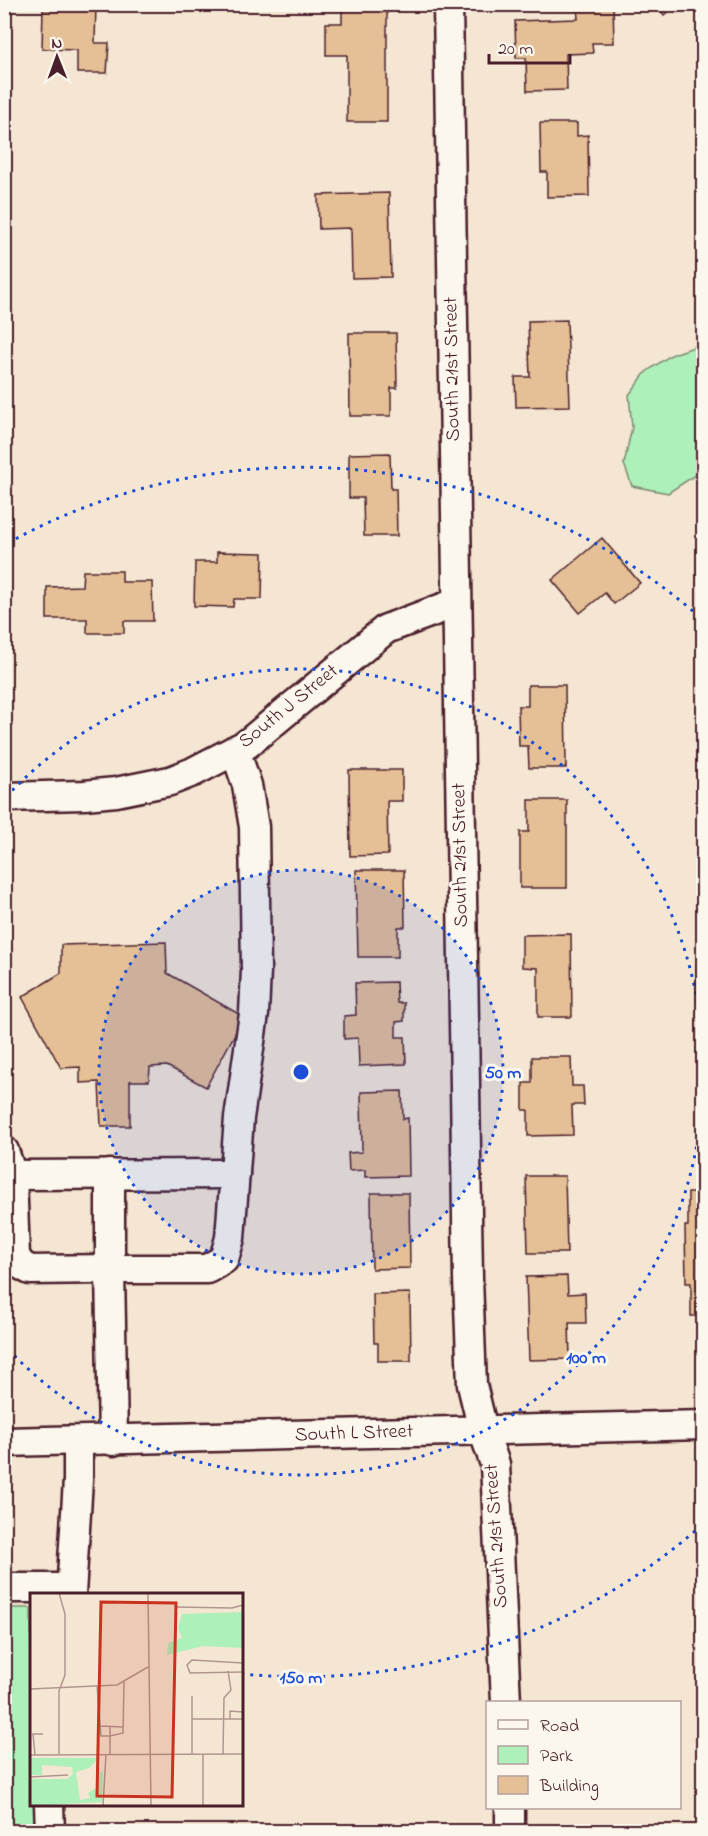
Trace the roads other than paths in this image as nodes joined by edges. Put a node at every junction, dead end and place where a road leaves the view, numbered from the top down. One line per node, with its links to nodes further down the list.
1 (448, 4): 2 (street, South 21st Street)
2 (456, 603): 3 (street, South J Street); 10 (street, South 21st Street)
3 (236, 750): 4 (street, South J Street); 7 (street)
4 (4, 796)
5 (8, 1163): 6 (street); 8 (street)
6 (110, 1174): 7 (street); 8 (street)
7 (235, 1174): 8 (street)
8 (110, 1269): 12 (street)
9 (704, 1425): 10 (street, South L Street)
10 (483, 1430): 12 (street, South L Street); 16 (street, South 21st Street)
11 (78, 1441): 12 (street, South L Street); 13 (street, South L Street); 15 (street)
12 (113, 1441)
13 (4, 1442)
14 (4, 1588): 15 (street)
15 (71, 1591)
16 (506, 1701)
17 (50, 1806): 19 (street)
18 (510, 1809): 20 (street)
19 (50, 1832)
20 (510, 1832)

